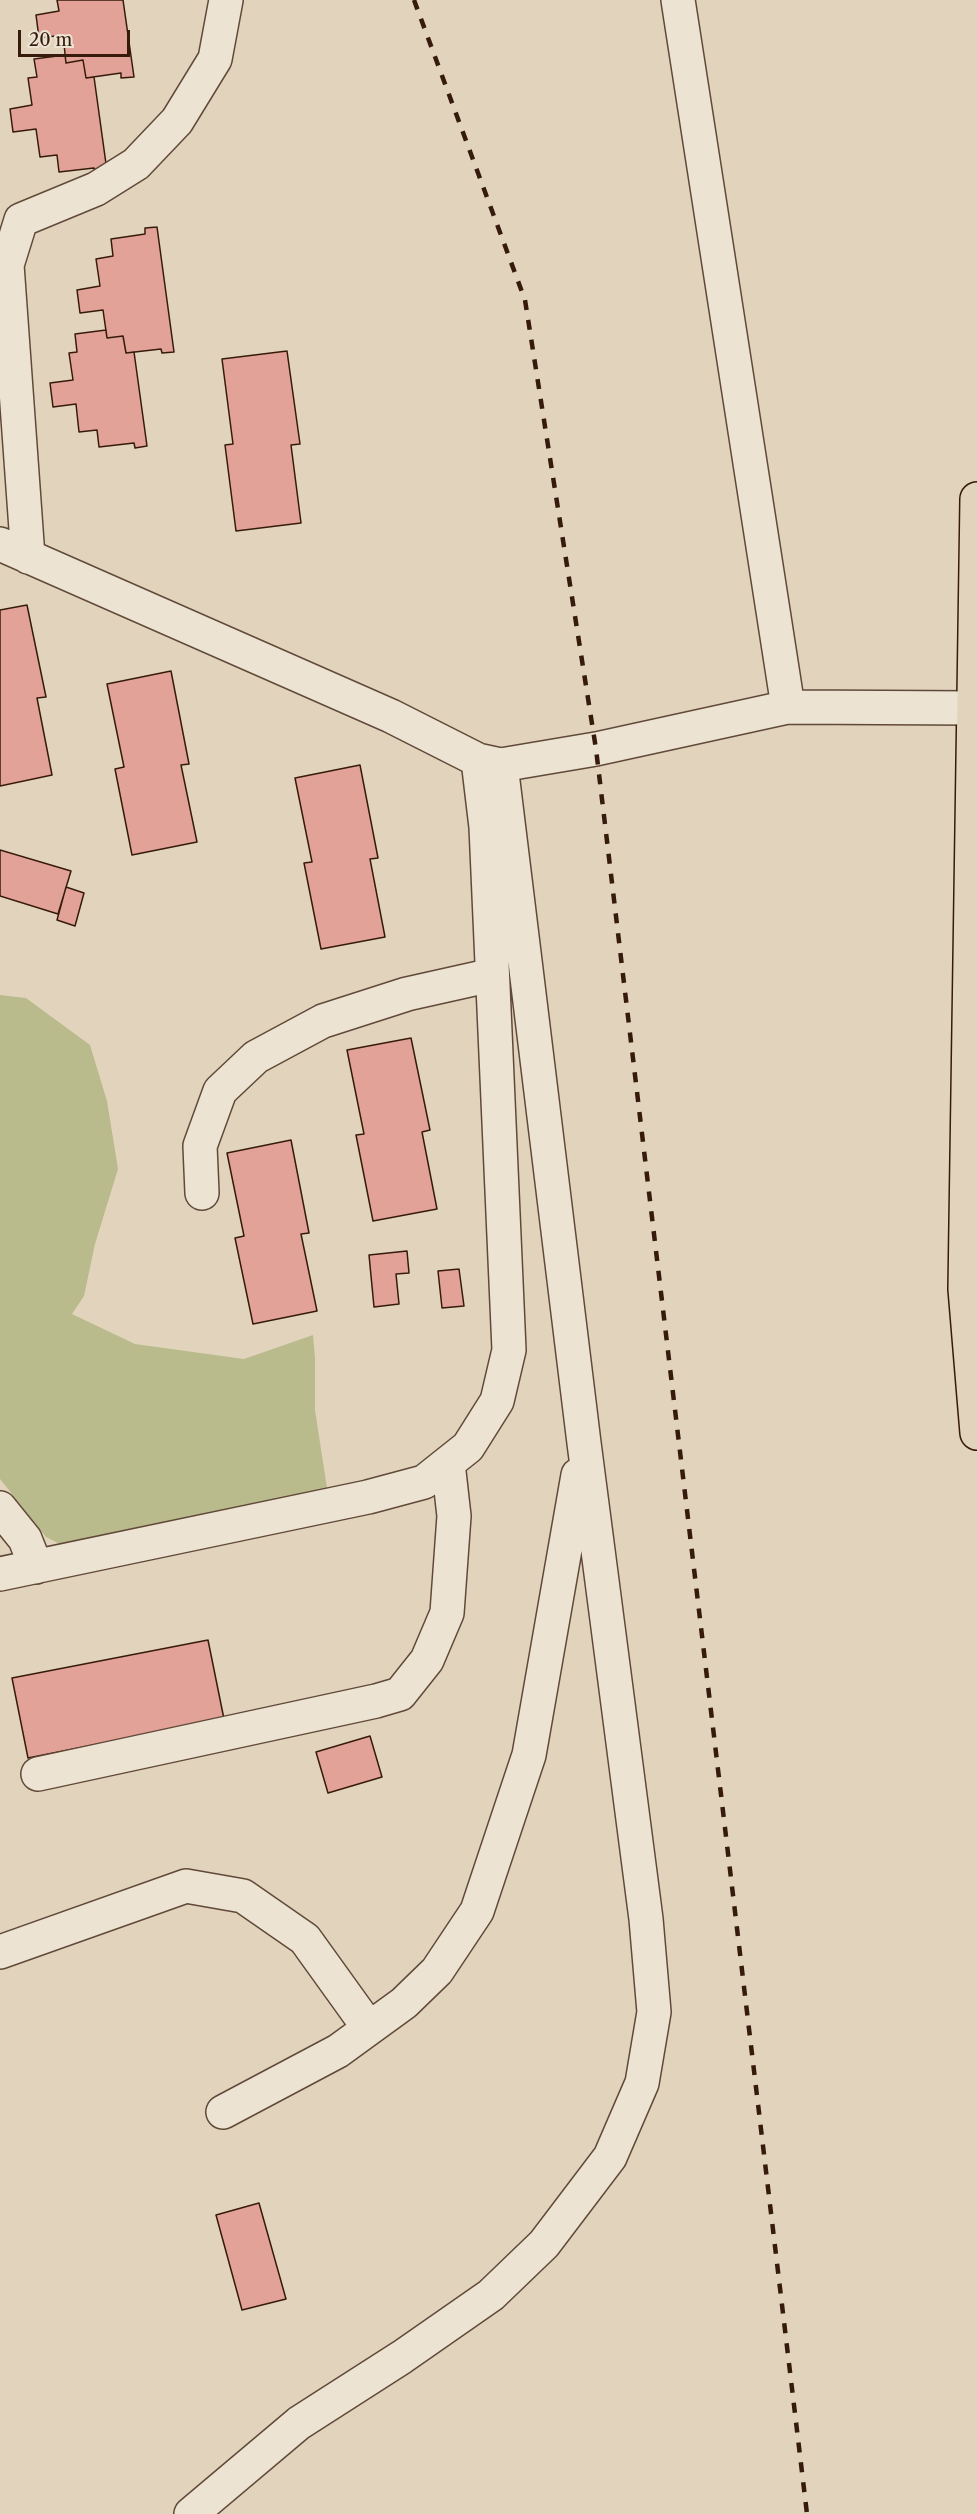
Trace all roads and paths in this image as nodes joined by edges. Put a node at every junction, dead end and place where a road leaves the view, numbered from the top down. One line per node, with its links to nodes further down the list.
1 (225, 0): 4 (street)
2 (678, 0): 5 (street)
3 (977, 499): 6 (highway)
4 (14, 551): 7 (street)
5 (788, 707): 6 (street); 7 (street)
6 (974, 708): 10 (highway)
7 (489, 762): 8 (street); 11 (street)
8 (492, 975): 9 (street); 12 (street)
9 (202, 1193)
10 (977, 1433)
11 (584, 1443): 18 (street); 20 (street)
12 (448, 1464): 14 (street); 16 (street)
13 (0, 1508): 14 (street)
14 (36, 1567): 15 (street)
15 (0, 1575)
16 (38, 1774)
17 (0, 1952): 18 (street)
18 (369, 2028): 19 (street)
19 (223, 2112)
20 (191, 2514)

